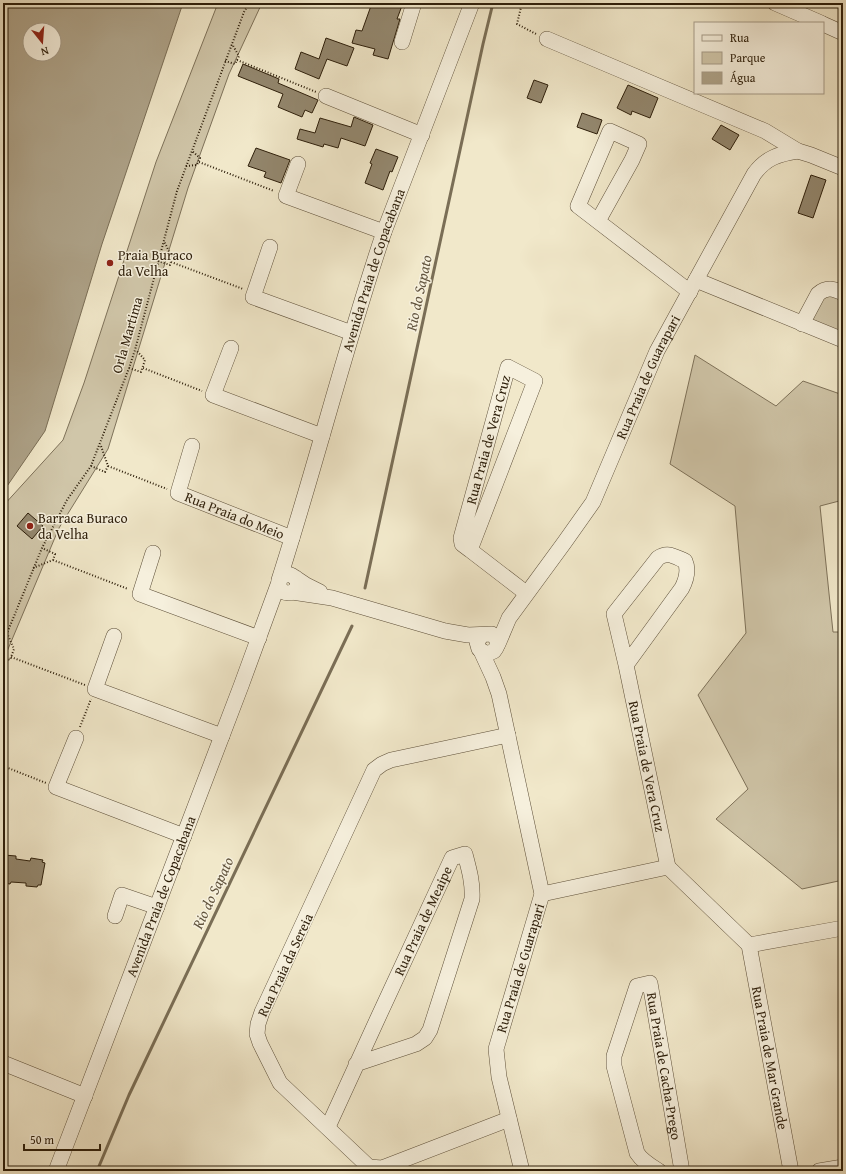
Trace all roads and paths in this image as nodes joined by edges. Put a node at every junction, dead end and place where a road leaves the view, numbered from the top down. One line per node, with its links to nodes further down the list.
1 (255, 3): 11 (path, Orla Martima)
2 (414, 3): 10 (street)
3 (472, 3): 15 (street, Avenida Praia de Copacabana)
4 (522, 3): 9 (path)
5 (785, 5): 6 (street)
6 (820, 22)
7 (824, 24): 8 (street)
8 (843, 33)
9 (547, 39): 17 (street)
10 (402, 42)
11 (232, 44): 12 (path); 13 (path, Orla Martima)
12 (237, 60): 13 (path); 14 (path)
13 (225, 61): 16 (path, Orla Martima)
14 (326, 96): 15 (street)
15 (422, 135): 24 (street, Avenida Praia de Copacabana)
16 (192, 151): 18 (path); 20 (path, Orla Martima)
17 (798, 151): 21 (street); 29 (street, Rua Praia de Guarapari)
18 (199, 162): 20 (path); 22 (path)
19 (298, 164): 22 (street)
20 (186, 166): 25 (path, Orla Martima)
21 (843, 168)
22 (286, 196): 24 (street)
23 (598, 221): 23 (street); 29 (street)
24 (384, 232): 33 (street, Avenida Praia de Copacabana)
25 (164, 240): 27 (path, Orla Martima); 28 (path)
26 (270, 247): 31 (street)
27 (158, 261): 28 (path); 36 (path, Orla Martima)
28 (171, 262): 31 (path)
29 (693, 286): 32 (street); 55 (street, Rua Praia de Guarapari)
30 (843, 293): 32 (street)
31 (253, 297): 33 (street)
32 (802, 324): 34 (street)
33 (352, 333): 40 (street, Avenida Praia de Copacabana)
34 (843, 340)
35 (231, 348): 39 (street)
36 (135, 350): 37 (path, Orla Martima); 38 (path)
37 (129, 368): 38 (path); 41 (path, Orla Martima)
38 (143, 368): 39 (path)
39 (213, 395): 40 (street)
40 (322, 436): 46 (street, Avenida Praia de Copacabana)
41 (100, 444): 43 (path, Orla Martima); 44 (path)
42 (192, 446): 45 (street)
43 (91, 466): 44 (path); 47 (path, Orla Martima)
44 (108, 466): 45 (path)
45 (178, 493): 46 (street, Rua Praia do Meio)
46 (292, 540): 52 (street, Avenida Praia de Copacabana); 53 (street, Avenida Praia de Copacabana)
47 (42, 548): 50 (path); 51 (path, Orla Martima)
48 (470, 550): 48 (street, Rua Praia de Vera Cruz); 55 (street, Rua Praia de Vera Cruz)
49 (153, 553): 56 (street)
50 (53, 560): 51 (path); 56 (path)
51 (33, 568): 60 (path, Orla Martima)
52 (295, 577): 53 (street); 54 (street); 57 (street)
53 (279, 581): 54 (street); 59 (street, Avenida Praia de Copacabana)
54 (291, 593): 57 (street); 59 (street, Avenida Praia de Copacabana)
55 (526, 593): 58 (street, Rua Praia de Guarapari)
56 (140, 594): 62 (street)
57 (332, 598): 63 (street)
58 (509, 618): 63 (street, Rua Praia de Guarapari); 65 (street, Rua Praia de Guarapari)
59 (264, 622): 62 (street, Avenida Praia de Copacabana)
60 (7, 632): 64 (path, Orla Martima); 67 (path)
61 (114, 636): 69 (street)
62 (258, 638): 72 (street, Avenida Praia de Copacabana)
63 (482, 642): 65 (street); 70 (street, Rua Praia de Guarapari)
64 (3, 643)
65 (497, 644): 70 (street, Rua Praia de Guarapari)
66 (3, 657): 67 (path)
67 (11, 657): 69 (path)
68 (626, 665): 68 (street, Rua Praia de Vera Cruz); 77 (street, Rua Praia de Vera Cruz)
69 (95, 689): 72 (street); 73 (path)
70 (499, 694): 71 (street, Rua Praia de Guarapari)
71 (508, 735): 78 (street, Rua Praia de Guarapari); 87 (street, Rua Praia da Sereia)
72 (222, 736): 76 (street, Avenida Praia de Copacabana)
73 (76, 738): 75 (street)
74 (3, 766): 75 (path)
75 (56, 787): 76 (street)
76 (184, 836): 79 (street, Avenida Praia de Copacabana)
77 (668, 867): 78 (street); 82 (street)
78 (542, 894): 86 (street, Rua Praia de Guarapari)
79 (157, 908): 80 (street); 85 (street, Avenida Praia de Copacabana)
80 (115, 916)
81 (843, 928): 82 (street)
82 (749, 945): 93 (street, Rua Praia de Mar Grande)
83 (3, 1063): 85 (street)
84 (356, 1064): 84 (street, Rua Praia de Meaipe); 87 (street, Rua Praia de Meaipe)
85 (85, 1096): 89 (street, Avenida Praia de Copacabana)
86 (509, 1119): 87 (street, Rua Praia da Sereia); 90 (street, Rua Praia de Guarapari)
87 (328, 1127)
88 (843, 1167): 94 (street)
89 (56, 1171)
90 (522, 1171)
91 (659, 1171): 92 (street, Rua Praia de Cacha-Prego)
92 (682, 1171)
93 (791, 1171)
94 (819, 1171)

